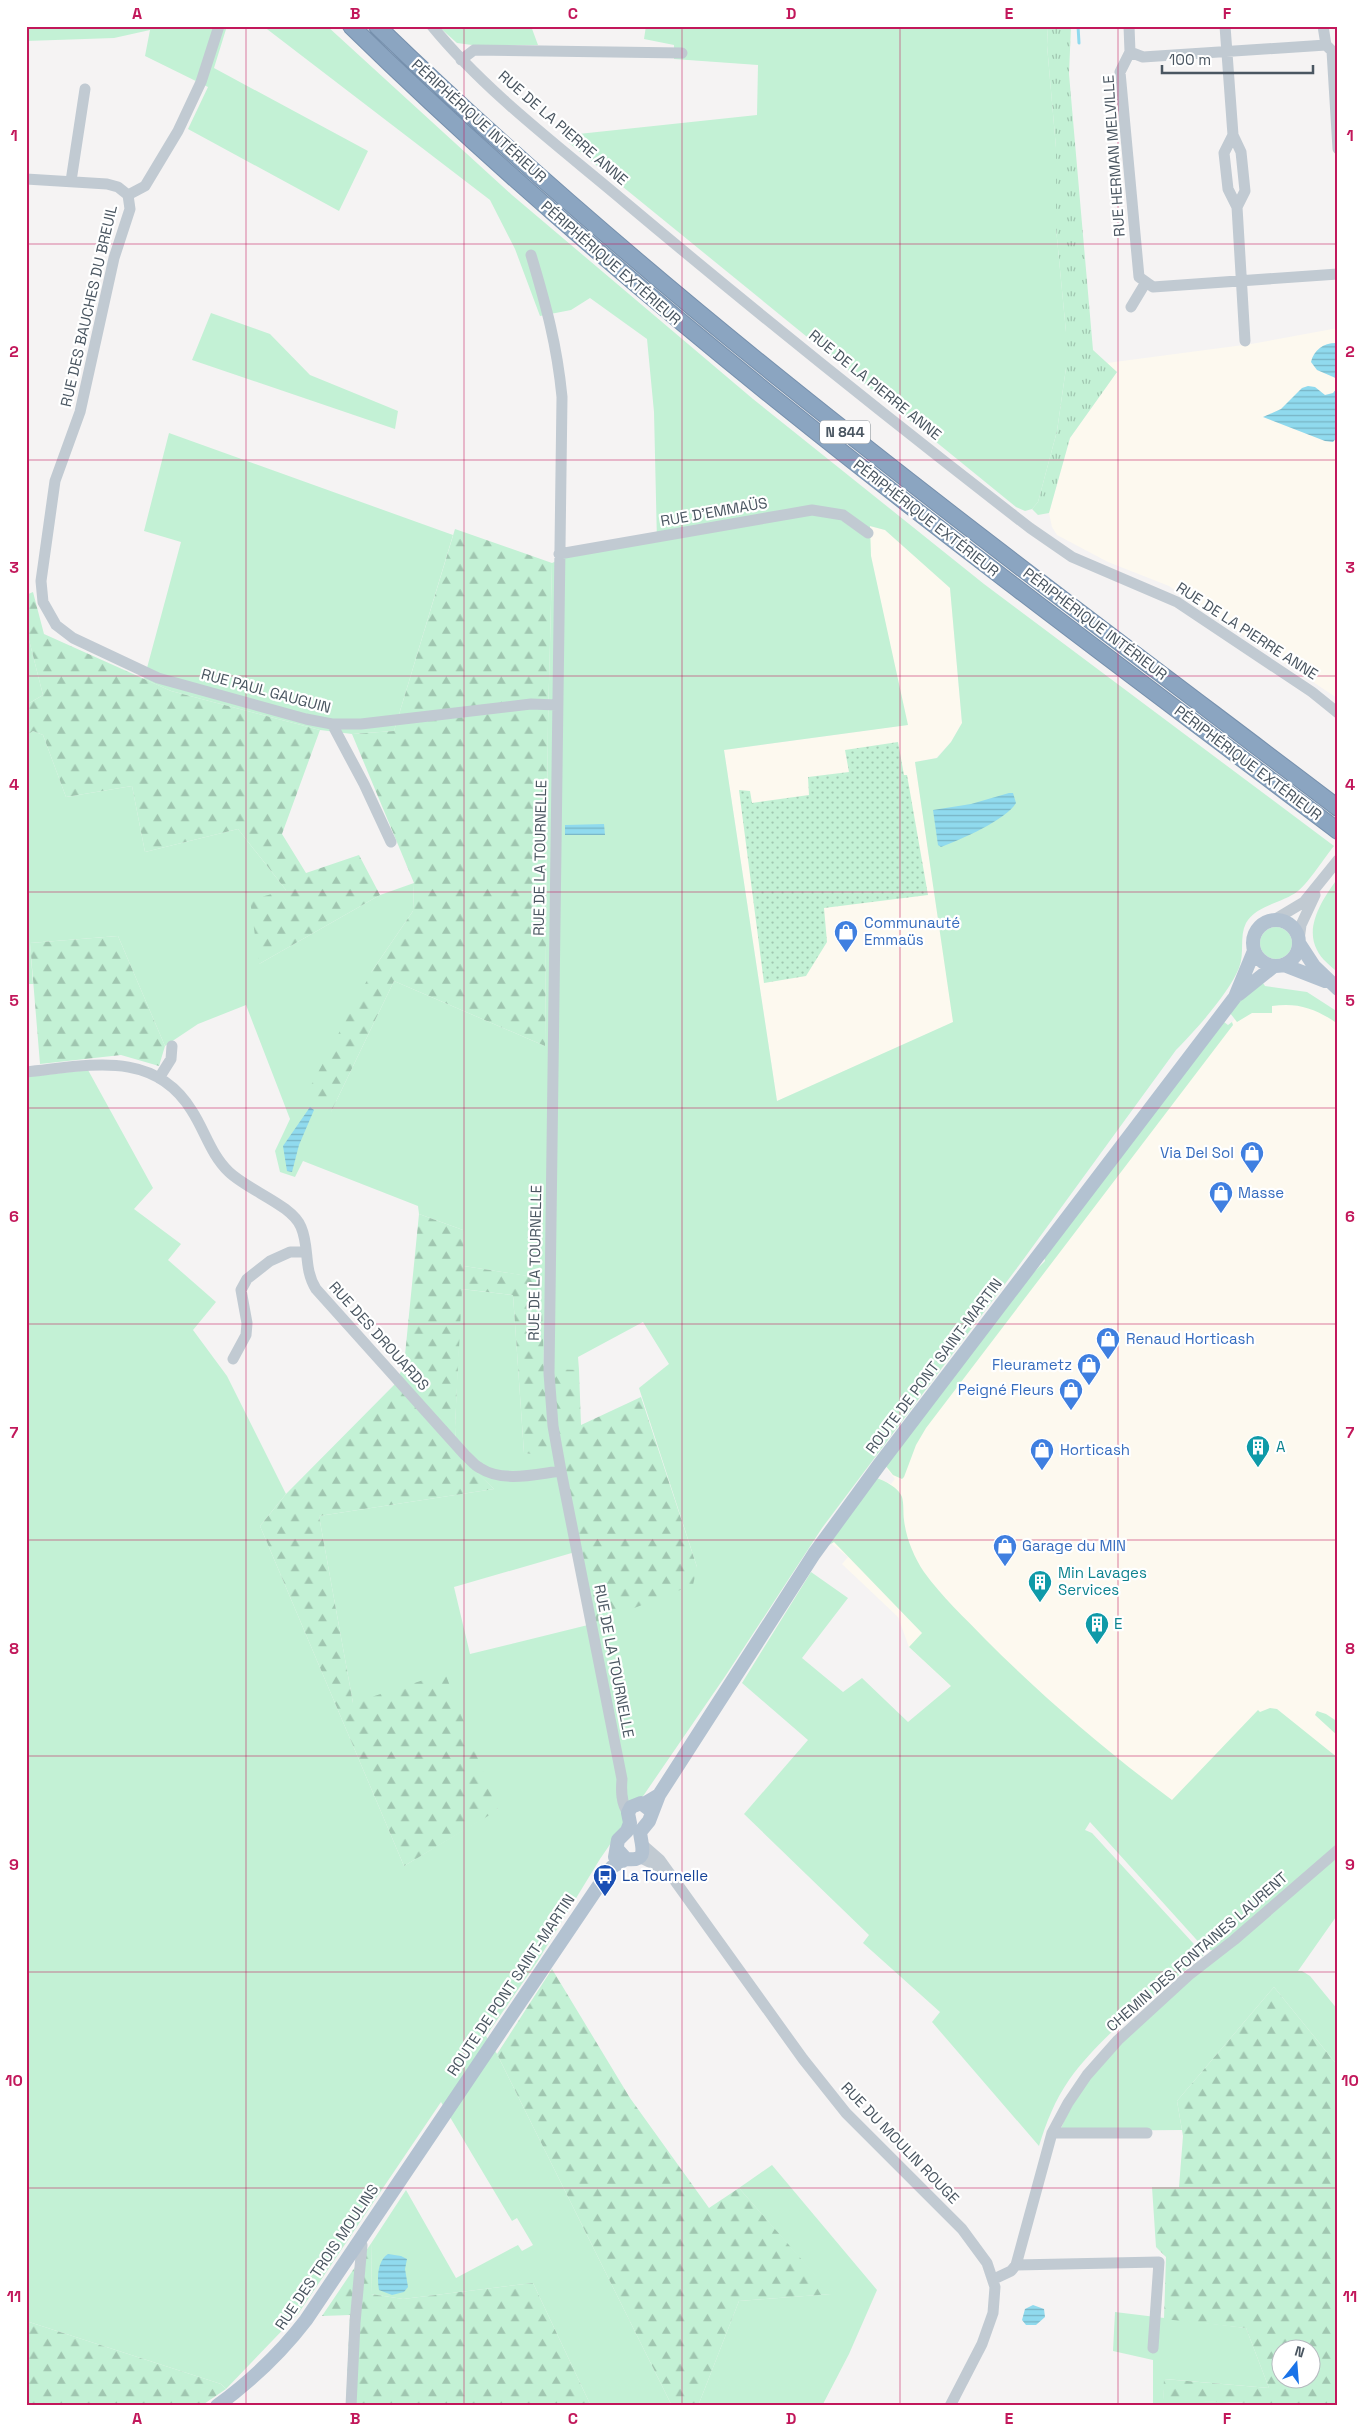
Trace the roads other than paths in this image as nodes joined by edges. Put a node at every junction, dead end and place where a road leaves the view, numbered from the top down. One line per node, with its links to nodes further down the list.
1 (219, 26): 18 (street, RUE DES BAUCHES DU BREUIL)
2 (351, 26): 33 (highway, PÉRIPHÉRIQUE EXTÉRIEUR / N 844)
3 (377, 26): 32 (highway, PÉRIPHÉRIQUE INTÉRIEUR / N 844)
4 (432, 26): 12 (street, RUE DE LA PIERRE ANNE)
5 (1128, 26): 9 (street, RUE HERMAN MELVILLE)
6 (1225, 26): 10 (street)
7 (1323, 26): 8 (street)
8 (1326, 44): 10 (street); 15 (street)
9 (1130, 52): 10 (street); 23 (street, RUE HERMAN MELVILLE)
10 (1227, 52): 14 (street)
11 (682, 53): 12 (street)
12 (461, 60): 30 (street, RUE DE LA PIERRE ANNE)
13 (85, 89): 17 (street)
14 (1233, 135): 19 (street); 19 (street)
15 (1338, 149)
16 (26, 179): 17 (street)
17 (71, 181): 18 (street)
18 (128, 195): 28 (street, RUE DES BAUCHES DU BREUIL)
19 (1237, 207): 22 (street)
20 (531, 255): 27 (street, RUE DE LA TOURNELLE)
21 (1338, 274): 22 (street)
22 (1242, 281): 23 (street); 25 (street)
23 (1146, 282): 24 (street)
24 (1131, 307)
25 (1245, 341)
26 (868, 533): 27 (street, RUE D'EMMAÜS)
27 (559, 554): 29 (street, RUE DE LA TOURNELLE)
28 (48, 614): 31 (street, RUE PAUL GAUGUIN)
29 (557, 705): 31 (street, RUE PAUL GAUGUIN); 48 (street, RUE DE LA TOURNELLE)
30 (1338, 713)
31 (332, 724): 34 (street)
32 (1338, 808)
33 (1338, 830)
34 (391, 842)
35 (1336, 862): 36 (street)
36 (1320, 884): 37 (street); 38 (street)
37 (1274, 920): 38 (main road); 39 (main road)
38 (1299, 941): 40 (main road); 41 (main road)
39 (1254, 951): 40 (main road); 42 (main road, ROUTE DE PONT SAINT-MARTIN)
40 (1279, 966): 41 (main road); 42 (main road)
41 (1335, 987)
42 (1235, 997): 49 (main road, ROUTE DE PONT SAINT-MARTIN)
43 (172, 1046): 45 (street)
44 (26, 1072): 45 (street, RUE DES DROUARDS)
45 (159, 1078): 46 (street, RUE DES DROUARDS)
46 (305, 1252): 47 (street); 48 (street, RUE DES DROUARDS)
47 (233, 1359)
48 (561, 1471): 49 (street, RUE DE LA TOURNELLE)
49 (639, 1809): 51 (main road); 51 (main road)
50 (1338, 1850): 53 (street, CHEMIN DES FONTAINES LAURENT)
51 (631, 1853): 54 (main road, ROUTE DE PONT SAINT-MARTIN); 57 (street, RUE DU MOULIN ROUGE)
52 (1147, 2132): 53 (street)
53 (1052, 2133): 56 (street, CHEMIN DES FONTAINES LAURENT)
54 (429, 2136): 55 (main road, RUE DES TROIS MOULINS)
55 (359, 2241): 59 (main road, RUE DES TROIS MOULINS); 60 (street)
56 (1016, 2265): 57 (street); 58 (street)
57 (994, 2279): 61 (street, RUE DU MOULIN ROUGE)
58 (1153, 2348)
59 (216, 2406)
60 (351, 2406)
61 (950, 2406)

